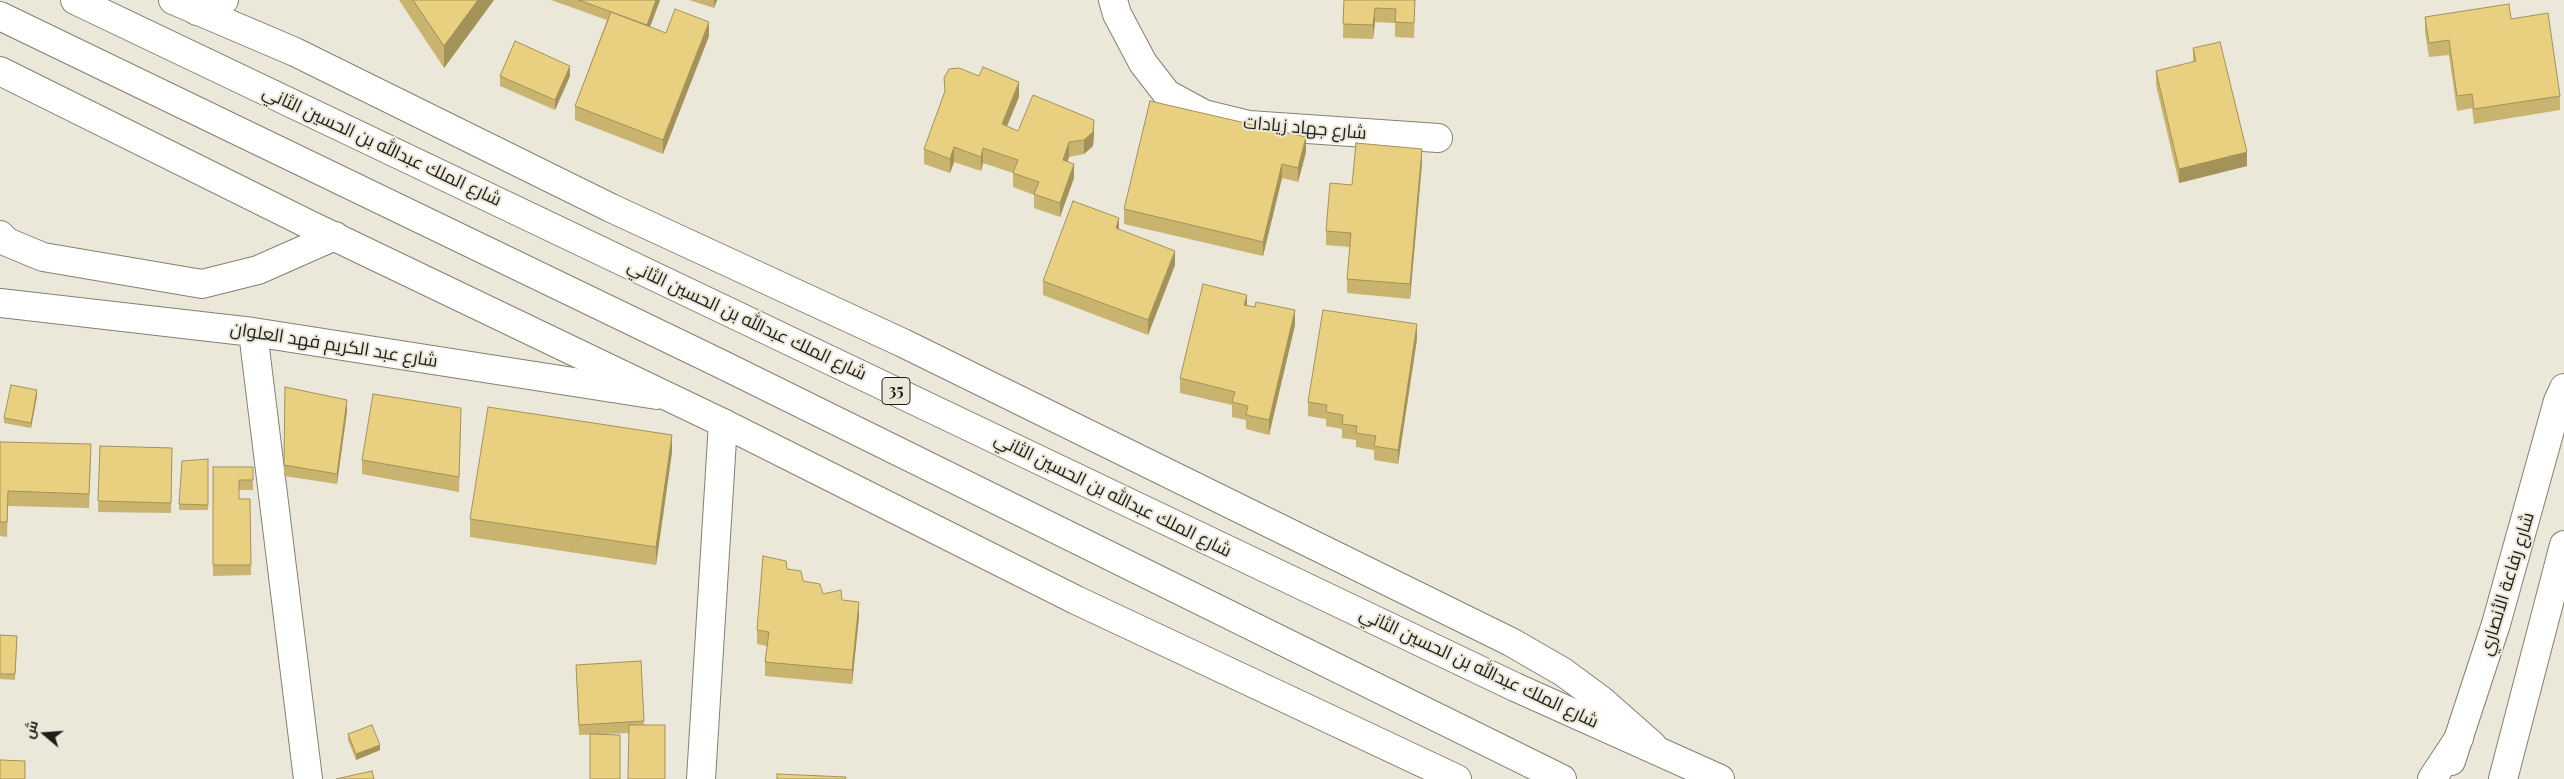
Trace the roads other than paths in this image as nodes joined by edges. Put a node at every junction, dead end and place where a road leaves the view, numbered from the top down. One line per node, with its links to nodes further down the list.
1 (75, 0): 17 (main road, شارع الملك عبدالله بن الحسين الثاني / 35)
2 (224, 0): 4 (main road)
3 (1113, 0): 7 (main road, شارع جهاد زيادات)
4 (185, 5): 17 (main road)
5 (0, 16): 21 (main road)
6 (0, 71): 9 (main road)
7 (1438, 138)
8 (0, 235): 9 (main road)
9 (334, 236): 13 (main road)
10 (0, 303): 11 (main road, شارع عبد الكريم فهد العلوان)
11 (253, 332): 13 (main road, شارع عبد الكريم فهد العلوان); 19 (main road)
12 (2564, 388): 16 (main road, شارع رفاعة الأنصاري)
13 (666, 396): 14 (main road)
14 (723, 423): 18 (main road); 20 (main road)
15 (2564, 545): 25 (main road)
16 (2459, 738): 23 (main road); 24 (main road, شارع رفاعة الأنصاري)
17 (1659, 751): 22 (main road, شارع الملك عبدالله بن الحسين الثاني / 35)
18 (1448, 777)
19 (308, 779)
20 (701, 779)
21 (1562, 779)
22 (1720, 779)
23 (2432, 779)
24 (2446, 779)
25 (2503, 779)

